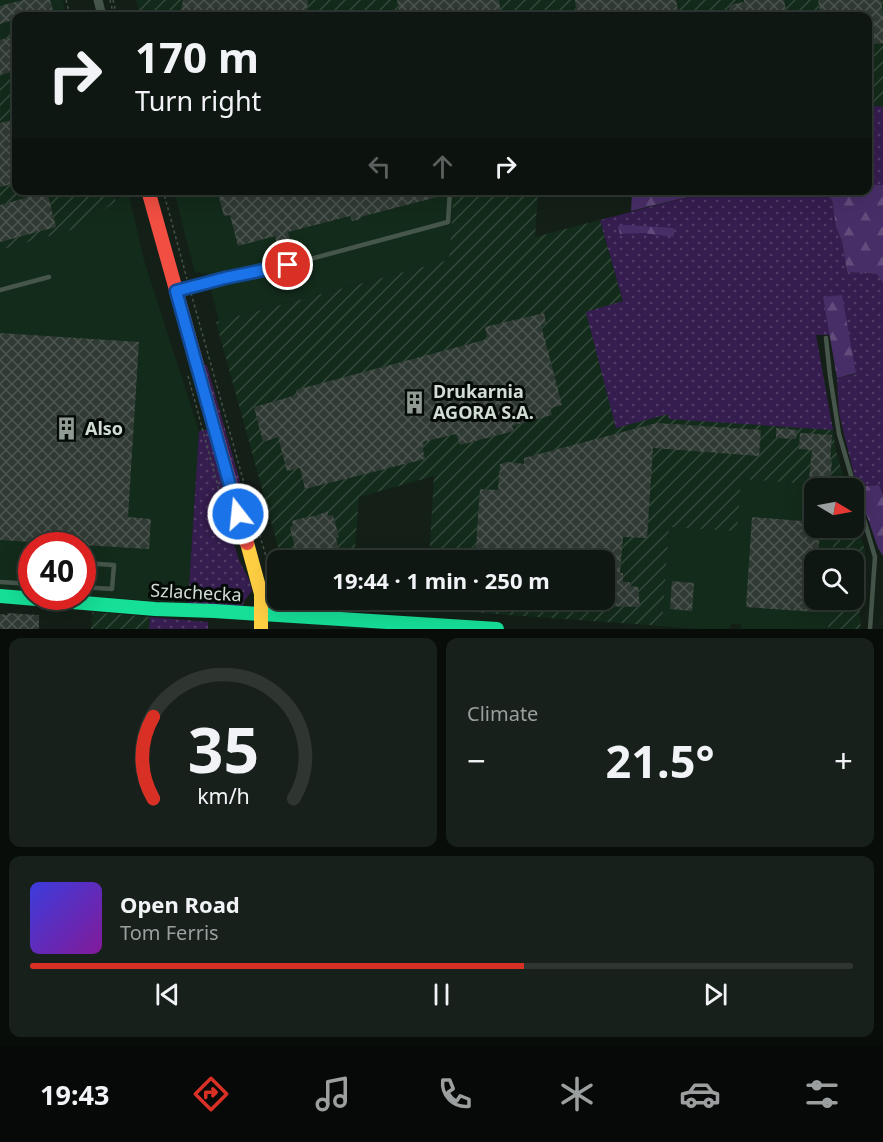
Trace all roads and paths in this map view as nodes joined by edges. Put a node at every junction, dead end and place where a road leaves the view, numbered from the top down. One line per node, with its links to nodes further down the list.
1 (150, 195): 5 (street)
2 (164, 195): 5 (path)
3 (450, 195): 5 (lane)
4 (49, 277): 6 (lane)
5 (183, 289): 10 (path); 18 (street)
6 (0, 290)
7 (826, 338): 21 (lane)
8 (188, 375): 9 (path)
9 (223, 505)
10 (254, 529)
11 (256, 538): 13 (path)
12 (96, 563): 16 (lane)
13 (267, 571)
14 (0, 582): 15 (lane)
15 (18, 583)
16 (96, 588)
17 (0, 596): 18 (street, Szlachecka)
18 (261, 622): 19 (street, Szlachecka)
19 (450, 627): 20 (street, Szlachecka)
20 (497, 629)
21 (870, 629)

